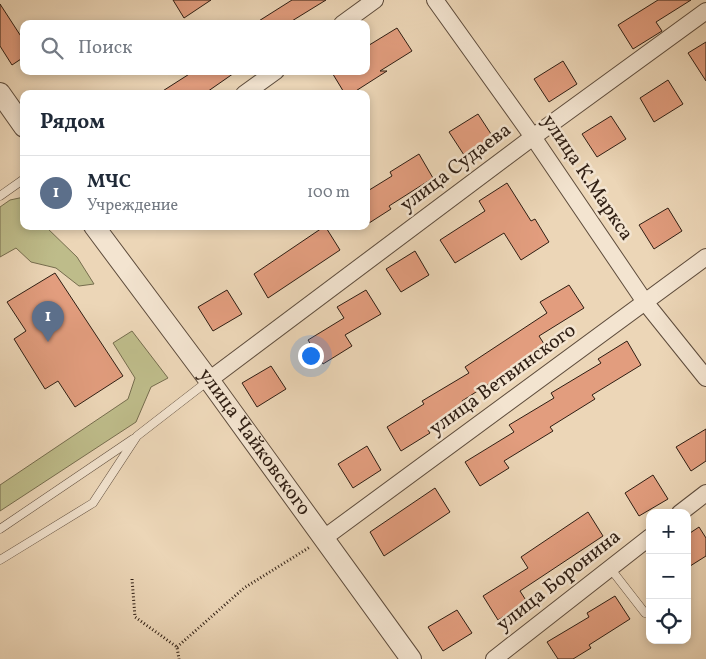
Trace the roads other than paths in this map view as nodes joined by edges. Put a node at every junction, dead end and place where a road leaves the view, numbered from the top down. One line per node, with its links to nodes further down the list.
1 (375, 0): 4 (street)
2 (435, 0): 9 (street, улица К.Маркса)
3 (706, 11): 9 (street, улица Судаева)
4 (348, 20)
5 (270, 75): 6 (street)
6 (250, 90)
7 (0, 93): 8 (street)
8 (20, 122)
9 (533, 137): 14 (street, улица К.Маркса); 16 (street, улица Судаева)
10 (20, 182): 11 (lane)
11 (0, 196)
12 (97, 230): 16 (street, улица Чайковского)
13 (706, 257): 14 (street, улица Ветвинского)
14 (646, 302): 15 (street, улица К.Маркса); 21 (street, улица Ветвинского)
15 (706, 378)
16 (209, 380): 17 (lane); 21 (street, улица Чайковского)
17 (137, 436): 20 (lane); 23 (lane)
18 (706, 492): 19 (street)
19 (685, 509)
20 (0, 529)
21 (324, 538): 26 (street, улица Чайковского)
22 (646, 540): 24 (street, улица Боронина)
23 (0, 560)
24 (610, 568): 25 (lane); 27 (street, улица Боронина)
25 (645, 613)
26 (412, 659)
27 (494, 659)

